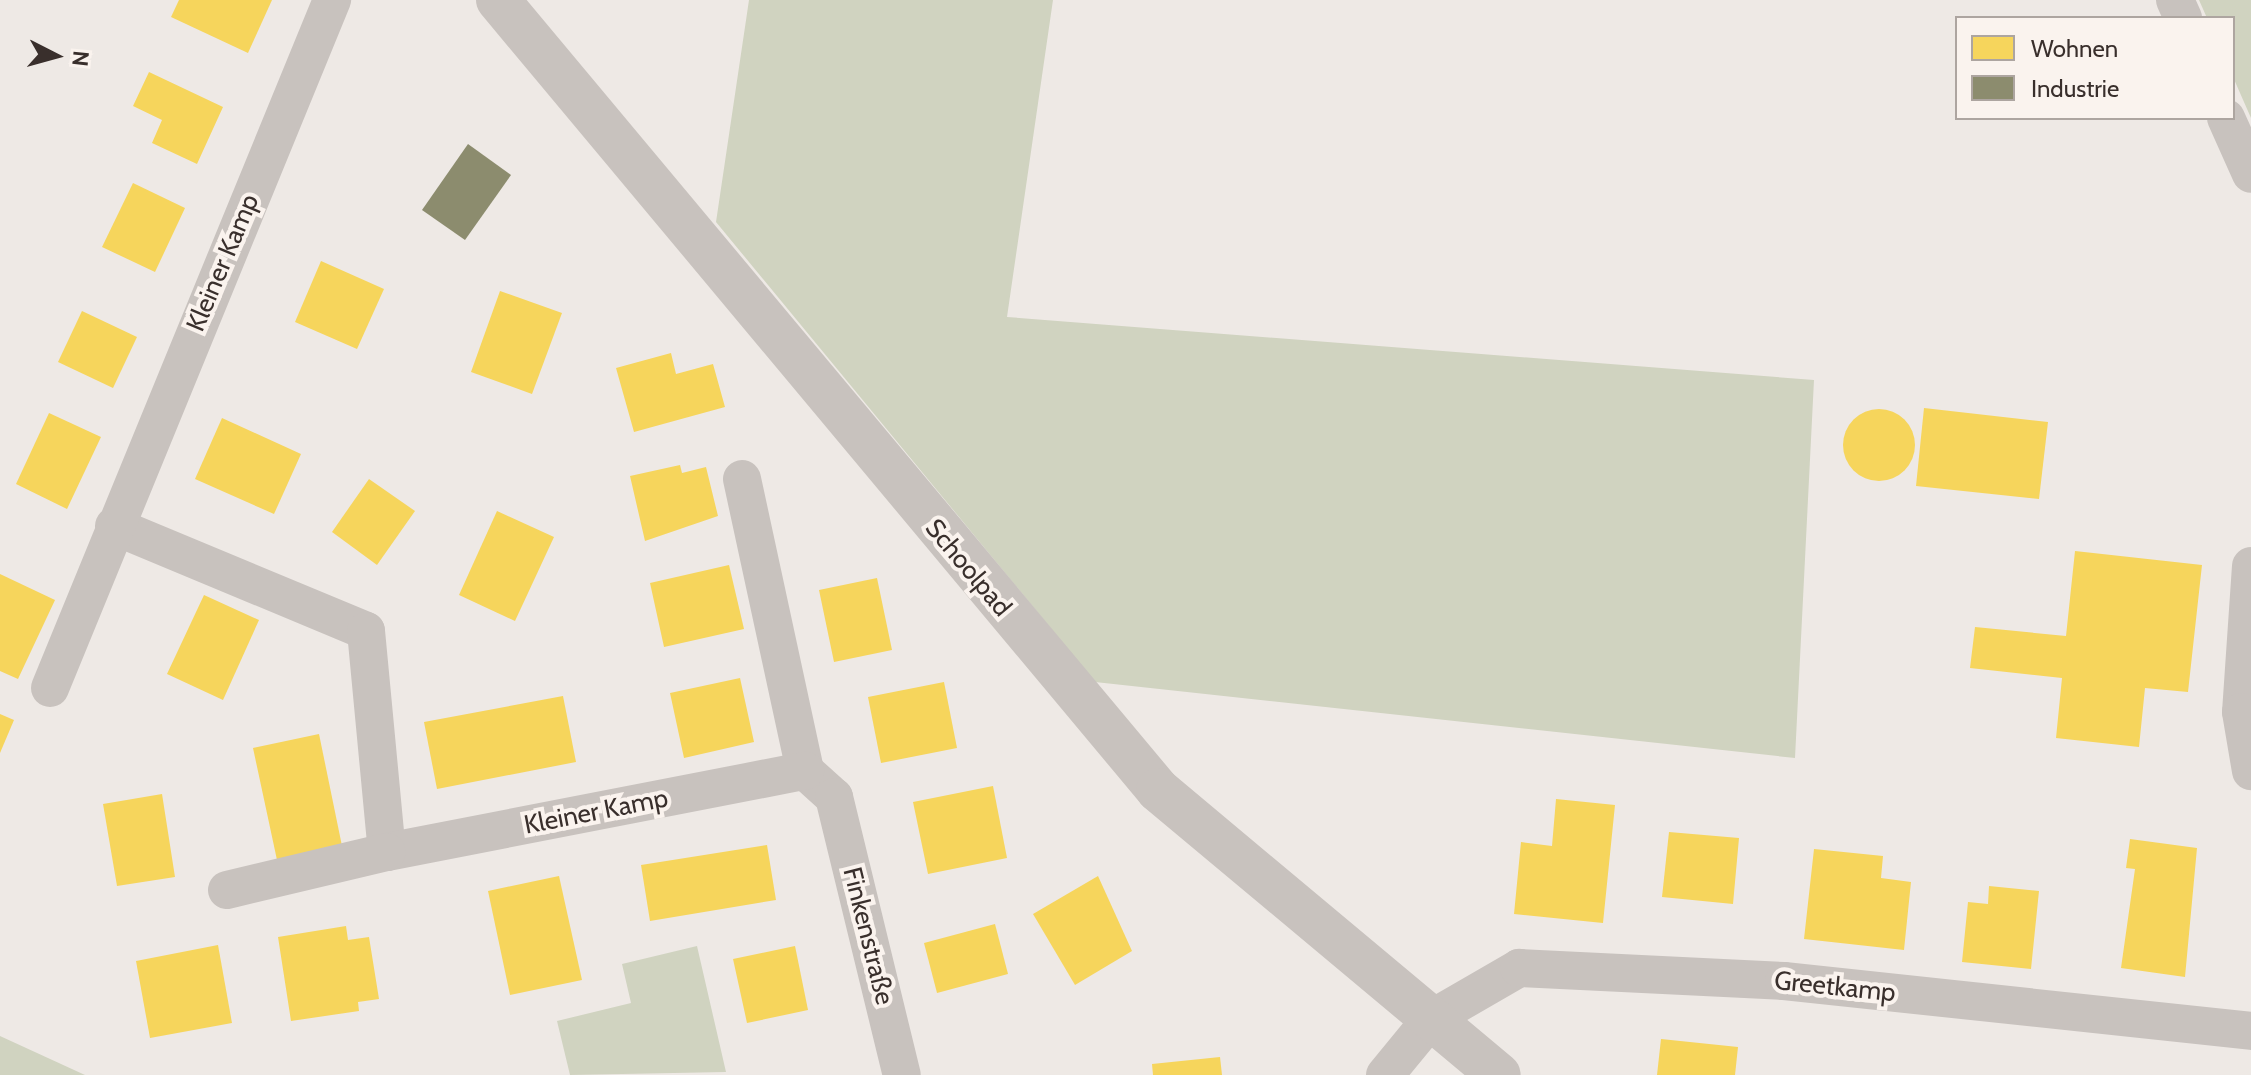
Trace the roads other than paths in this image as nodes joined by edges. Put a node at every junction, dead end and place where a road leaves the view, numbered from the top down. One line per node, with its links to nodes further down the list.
1 (332, 0): 6 (street, Kleiner Kamp)
2 (498, 0): 13 (street, Schoolpad)
3 (2227, 120): 4 (street)
4 (2251, 174)
5 (742, 479): 9 (street)
6 (114, 526): 8 (street, Kleiner Kamp); 11 (street)
7 (2251, 566): 10 (street)
8 (50, 688)
9 (805, 771): 11 (street, Kleiner Kamp); 15 (street, Finkenstraße)
10 (2251, 771)
11 (387, 852): 12 (street, Kleiner Kamp)
12 (227, 890)
13 (1431, 1019): 14 (street, Greetkamp); 16 (street); 17 (street, Schoolpad)
14 (2251, 1031)
15 (902, 1075)
16 (1385, 1075)
17 (1499, 1075)

